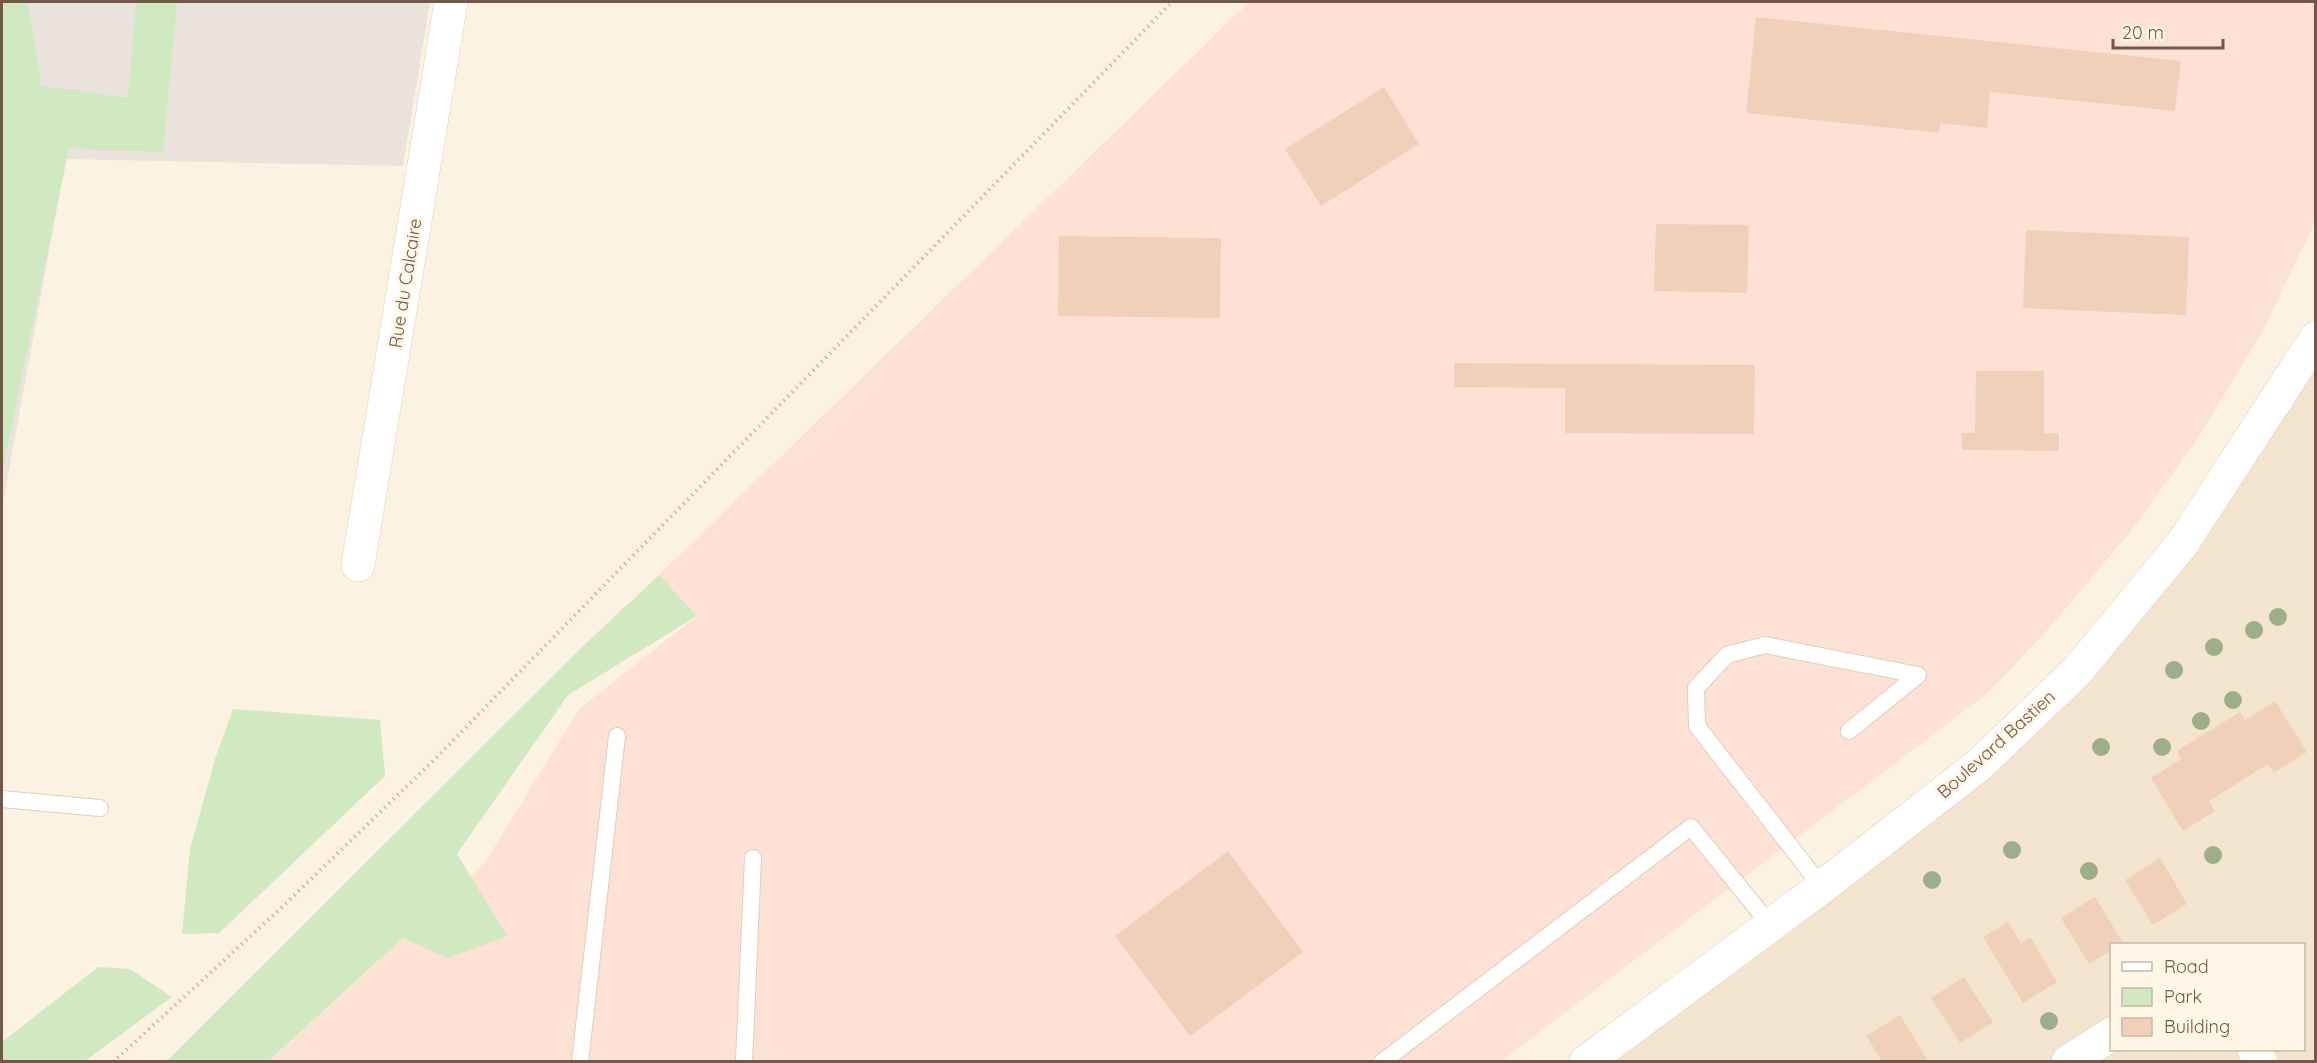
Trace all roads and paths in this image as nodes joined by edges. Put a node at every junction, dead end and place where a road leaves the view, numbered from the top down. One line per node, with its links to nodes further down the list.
1 (451, 2): 4 (main road, Rue du Calcaire)
2 (1172, 2): 13 (path)
3 (2316, 338): 10 (main road, Boulevard Bastien)
4 (358, 565)
5 (1849, 731): 10 (lane)
6 (617, 736): 14 (lane)
7 (2, 799): 8 (lane)
8 (100, 808)
9 (753, 858): 15 (lane)
10 (1822, 887): 11 (main road, Boulevard Bastien)
11 (1771, 926): 16 (lane); 17 (main road, Boulevard Bastien)
12 (2110, 1035): 18 (main road)
13 (113, 1062)
14 (580, 1062)
15 (744, 1062)
16 (1382, 1062)
17 (1586, 1062)
18 (2068, 1062)

